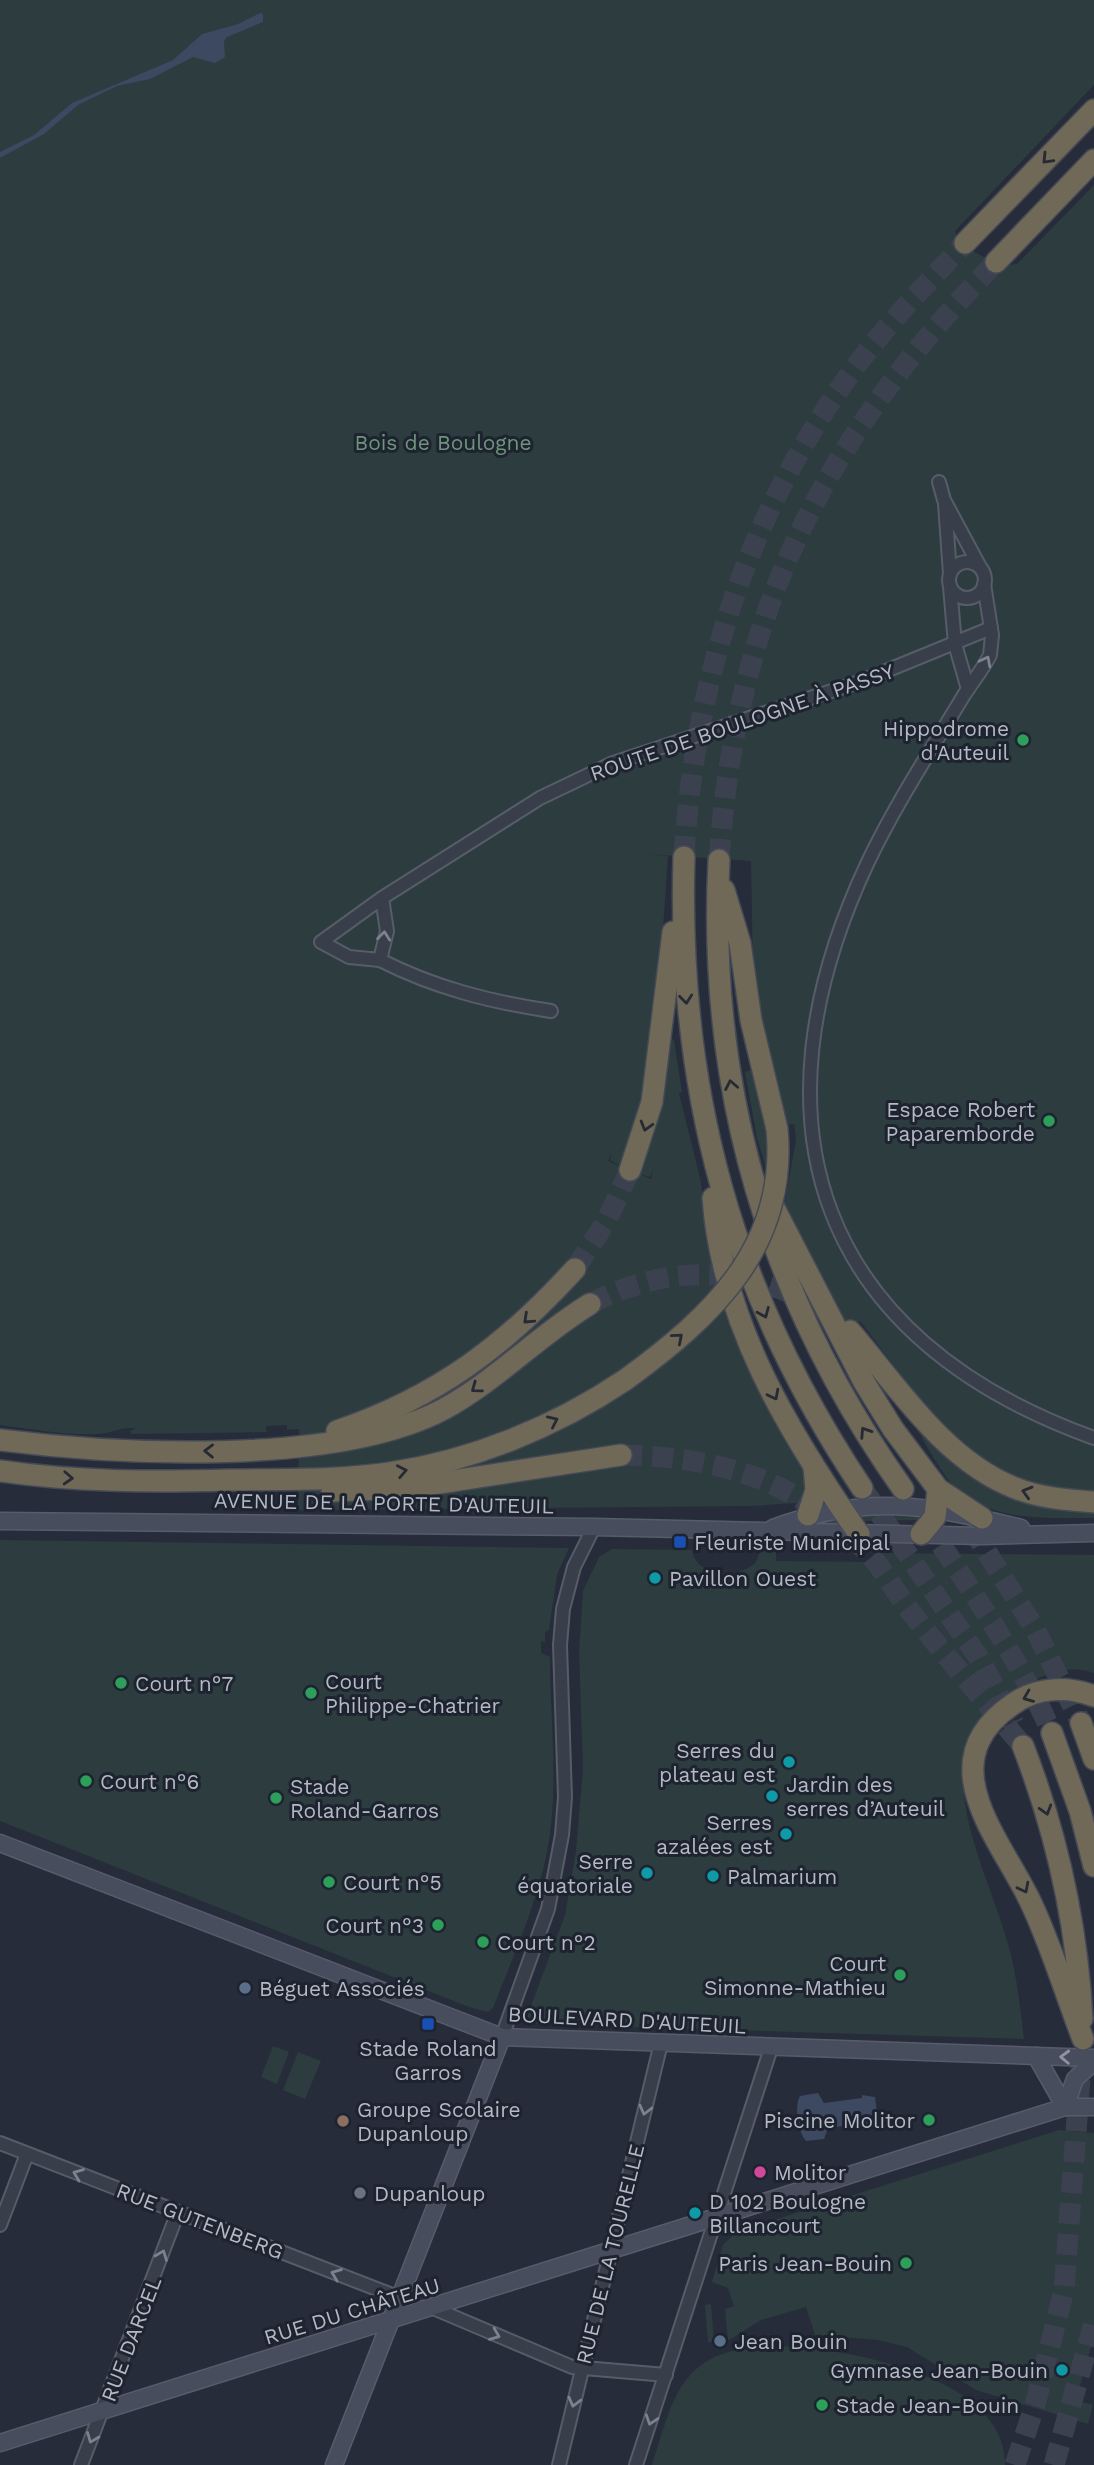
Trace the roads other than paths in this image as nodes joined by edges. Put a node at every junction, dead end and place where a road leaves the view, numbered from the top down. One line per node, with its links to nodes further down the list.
1 (1094, 110): 3 (highway, one-way to 3)
2 (1094, 160): 4 (highway)
3 (965, 243)
4 (996, 261)
5 (939, 482): 6 (street)
6 (944, 500): 7 (street); 8 (street)
7 (980, 568): 8 (street); 9 (street)
8 (950, 580): 9 (street); 11 (street)
9 (984, 584): 10 (street)
10 (991, 628): 11 (street, ROUTE DE BOULOGNE À PASSY); 12 (street, one-way to 10)
11 (956, 644): 12 (street); 13 (street, ROUTE DE BOULOGNE À PASSY)
12 (968, 690): 21 (street)
13 (382, 898): 14 (street, one-way to 13); 14 (street, ROUTE DE BOULOGNE À PASSY)
14 (380, 960): 15 (street)
15 (551, 1011)
16 (737, 1116): 27 (highway, one-way to 16, bridge); 29 (highway, one-way to 16); 30 (highway)
17 (703, 1119): 18 (highway); 25 (highway, one-way to 25); 28 (highway, one-way to 28)
18 (630, 1170)
19 (575, 1269): 23 (highway, one-way to 23)
20 (590, 1304): 23 (highway, one-way to 23)
21 (1094, 1438)
22 (0, 1440): 23 (highway, one-way to 22)
23 (277, 1447)
24 (621, 1455): 27 (highway)
25 (814, 1466): 32 (highway); 33 (highway)
26 (0, 1471): 27 (highway, one-way to 27)
27 (163, 1482)
28 (862, 1488)
29 (904, 1489)
30 (941, 1495): 31 (highway, one-way to 30); 32 (main road, AVENUE DE LA PORTE D'AUTEUIL); 34 (highway); 41 (highway)
31 (1094, 1502)
32 (841, 1508): 33 (main road, AVENUE DE LA PORTE D'AUTEUIL); 40 (highway)
33 (808, 1515): 37 (main road, AVENUE DE LA PORTE D'AUTEUIL)
34 (982, 1518): 38 (main road, AVENUE DE LA PORTE D'AUTEUIL)
35 (0, 1521): 36 (main road, AVENUE DE LA PORTE D'AUTEUIL)
36 (594, 1527): 37 (main road, AVENUE DE LA PORTE D'AUTEUIL); 49 (street)
37 (768, 1530): 40 (main road, AVENUE DE LA PORTE D'AUTEUIL)
38 (1040, 1533): 39 (main road, AVENUE DE LA PORTE D'AUTEUIL); 41 (main road, AVENUE DE LA PORTE D'AUTEUIL)
39 (1094, 1533)
40 (859, 1534): 41 (main road, AVENUE DE LA PORTE D'AUTEUIL)
41 (921, 1534)
42 (1094, 1696): 45 (highway)
43 (1081, 1723): 46 (highway)
44 (1052, 1733): 48 (highway)
45 (1023, 1746)
46 (1094, 1759)
47 (0, 1843): 49 (main road, BOULEVARD D'AUTEUIL)
48 (1094, 1866)
49 (502, 2037): 50 (main road, BOULEVARD D'AUTEUIL); 62 (main road)
50 (661, 2043): 51 (main road, BOULEVARD D'AUTEUIL); 61 (street, RUE DE LA TOURELLE, one-way to 61)
51 (771, 2048): 52 (main road, BOULEVARD D'AUTEUIL); 59 (street)
52 (1037, 2056): 53 (main road, BOULEVARD D'AUTEUIL, one-way to 52); 54 (main road)
53 (1094, 2060): 54 (main road)
54 (1065, 2107): 55 (main road); 59 (main road, RUE DU CHÂTEAU)
55 (1094, 2107)
56 (0, 2143): 57 (street, RUE GUTENBERG)
57 (27, 2154): 58 (street, RUE GUTENBERG, one-way to 57); 60 (street)
58 (178, 2212): 62 (street, RUE GUTENBERG, one-way to 58); 67 (street, RUE DARCEL, one-way to 58)
59 (716, 2217): 61 (main road, RUE DU CHÂTEAU); 66 (street)
60 (0, 2225)
61 (609, 2251): 63 (main road, RUE DU CHÂTEAU); 65 (street, RUE DE LA TOURELLE)
62 (400, 2298): 64 (main road)
63 (433, 2308): 64 (main road, RUE DU CHÂTEAU); 65 (street, one-way to 65)
64 (390, 2322): 67 (main road, RUE DU CHÂTEAU); 70 (main road)
65 (582, 2369): 66 (street); 71 (street, RUE DE LA TOURELLE, one-way to 71)
66 (666, 2375): 72 (street, one-way to 72)
67 (104, 2411): 68 (main road, RUE DU CHÂTEAU); 69 (street, RUE DARCEL, one-way to 69)
68 (0, 2443)
69 (81, 2465)
70 (334, 2465)
71 (559, 2465)
72 (636, 2465)

